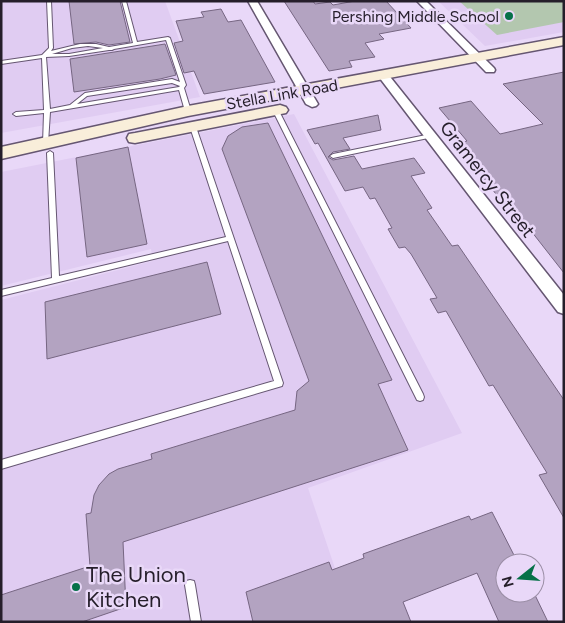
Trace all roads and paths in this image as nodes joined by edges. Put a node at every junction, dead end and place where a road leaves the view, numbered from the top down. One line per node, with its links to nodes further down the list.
1 (48, 1): 8 (lane)
2 (124, 1): 6 (lane)
3 (252, 1): 17 (street)
4 (421, 1): 9 (street)
5 (562, 42): 9 (main road, Stella Link Road)
6 (135, 43): 7 (lane); 15 (lane)
7 (112, 49): 8 (lane); 8 (lane)
8 (44, 56): 10 (lane); 19 (lane)
9 (477, 58): 11 (street); 13 (main road, Stella Link Road)
10 (1, 63)
11 (496, 69): 12 (main road)
12 (472, 74)
13 (383, 75): 16 (street, Gramercy Street); 17 (main road, Stella Link Road)
14 (417, 84): 16 (main road, Stella Link Road)
15 (182, 86): 18 (lane); 18 (lane); 22 (lane)
16 (393, 88): 17 (main road, Stella Link Road); 23 (street, Gramercy Street)
17 (308, 97): 20 (main road, Stella Link Road); 22 (main road, Stella Link Road)
18 (70, 107): 19 (lane)
19 (47, 111): 21 (lane); 24 (lane)
20 (276, 111): 22 (main road, Stella Link Road); 32 (lane)
21 (16, 114)
22 (191, 119): 24 (main road, Stella Link Road); 28 (lane)
23 (431, 136): 26 (lane); 31 (street, Gramercy Street)
24 (48, 148): 25 (main road, Stella Link Road); 27 (main road, Stella Link Road); 29 (lane)
25 (1, 153)
26 (334, 156)
27 (1, 161)
28 (231, 238): 29 (lane); 33 (lane)
29 (56, 280): 30 (lane)
30 (1, 293)
31 (564, 306)
32 (420, 396)
33 (1, 465)
34 (190, 585): 35 (lane)
35 (196, 622)

